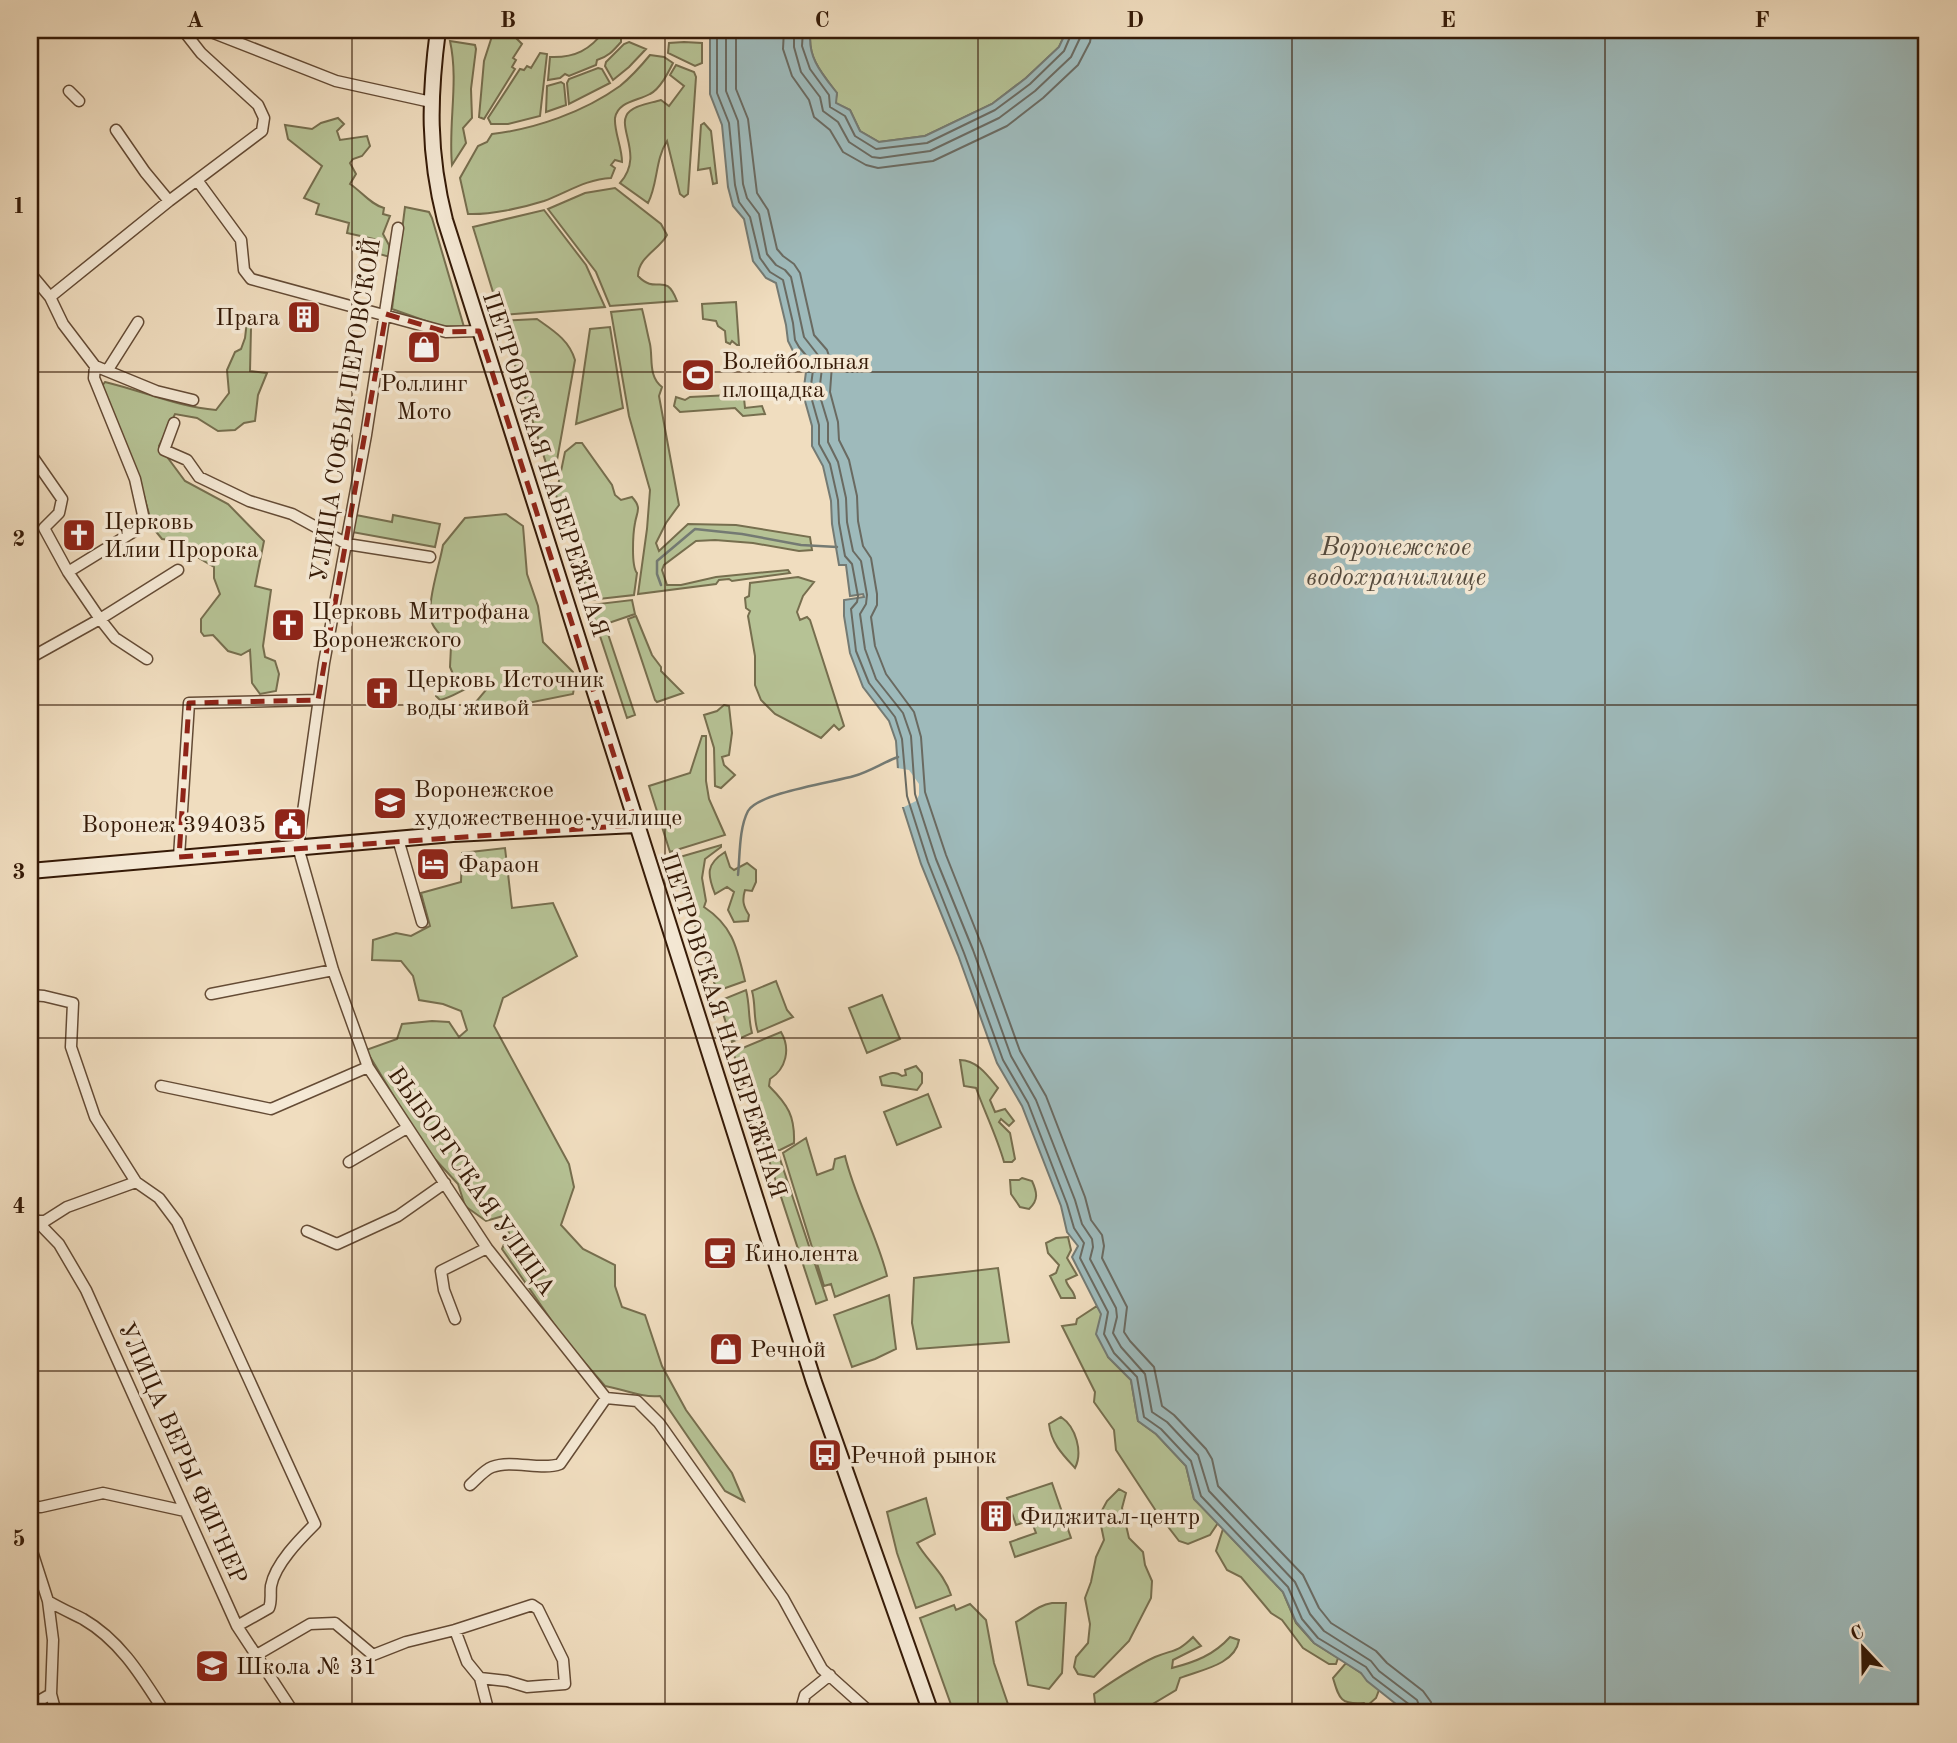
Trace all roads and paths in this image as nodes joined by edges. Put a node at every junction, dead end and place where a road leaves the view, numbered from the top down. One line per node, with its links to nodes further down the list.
1 (183, 30): 8 (street)
2 (205, 30): 6 (street)
3 (438, 30): 6 (main road)
4 (69, 91): 5 (street)
5 (79, 101)
6 (431, 102): 15 (main road, ПЕТРОВСКАЯ НАБЕРЕЖНАЯ)
7 (116, 130): 9 (street)
8 (197, 180): 9 (street); 13 (street)
9 (169, 201): 12 (street)
10 (398, 228): 13 (street, УЛИЦА СОФЬИ ПЕРОВСКОЙ)
11 (30, 273): 12 (street)
12 (50, 297): 16 (street)
13 (386, 314): 15 (street); 21 (street, УЛИЦА СОФЬИ ПЕРОВСКОЙ)
14 (138, 322): 17 (street)
15 (479, 331): 29 (main road, ПЕТРОВСКАЯ НАБЕРЕЖНАЯ)
16 (94, 366): 17 (street); 24 (street)
17 (107, 371): 18 (street)
18 (193, 400)
19 (174, 423): 21 (street)
20 (30, 453): 24 (street)
21 (347, 544): 22 (street); 28 (street, УЛИЦА СОФЬИ ПЕРОВСКОЙ)
22 (430, 557)
23 (178, 570): 25 (street)
24 (68, 572): 25 (street)
25 (100, 619): 26 (street); 27 (street)
26 (30, 658)
27 (147, 659)
28 (318, 700): 31 (street, УЛИЦА СОФЬИ ПЕРОВСКОЙ); 32 (street)
29 (636, 825): 30 (main road); 67 (main road, ПЕТРОВСКАЯ НАБЕРЕЖНАЯ)
30 (398, 839): 31 (main road); 34 (street)
31 (298, 847): 32 (main road); 35 (street, ВЫБОРГСКАЯ УЛИЦА)
32 (179, 857): 33 (main road)
33 (30, 871)
34 (422, 922)
35 (333, 970): 36 (street); 38 (street, ВЫБОРГСКАЯ УЛИЦА)
36 (211, 994)
37 (30, 995): 42 (street)
38 (368, 1067): 39 (street); 40 (street, ВЫБОРГСКАЯ УЛИЦА)
39 (161, 1086)
40 (407, 1128): 41 (street); 43 (street, ВЫБОРГСКАЯ УЛИЦА)
41 (349, 1162)
42 (136, 1182): 44 (street); 54 (street)
43 (445, 1184): 45 (street); 46 (street, ВЫБОРГСКАЯ УЛИЦА)
44 (32, 1219): 51 (street, УЛИЦА ВЕРЫ ФИГНЕР)
45 (307, 1231)
46 (487, 1248): 47 (street); 48 (street, ВЫБОРГСКАЯ УЛИЦА)
47 (455, 1319)
48 (606, 1398): 49 (street); 57 (street)
49 (470, 1485)
50 (30, 1507): 51 (street)
51 (185, 1511): 54 (street, УЛИЦА ВЕРЫ ФИГНЕР)
52 (30, 1545): 53 (street)
53 (48, 1601): 59 (street); 62 (street)
54 (237, 1626): 56 (street, УЛИЦА ВЕРЫ ФИГНЕР)
55 (455, 1630): 56 (street); 58 (street); 58 (street)
56 (255, 1656): 63 (street, УЛИЦА ВЕРЫ ФИГНЕР)
57 (830, 1675): 65 (street); 66 (street)
58 (480, 1678): 64 (street)
59 (51, 1694): 60 (street); 61 (street)
60 (30, 1706)
61 (56, 1713)
62 (165, 1713)
63 (294, 1713)
64 (489, 1713)
65 (800, 1713)
66 (872, 1713)
67 (931, 1713)

